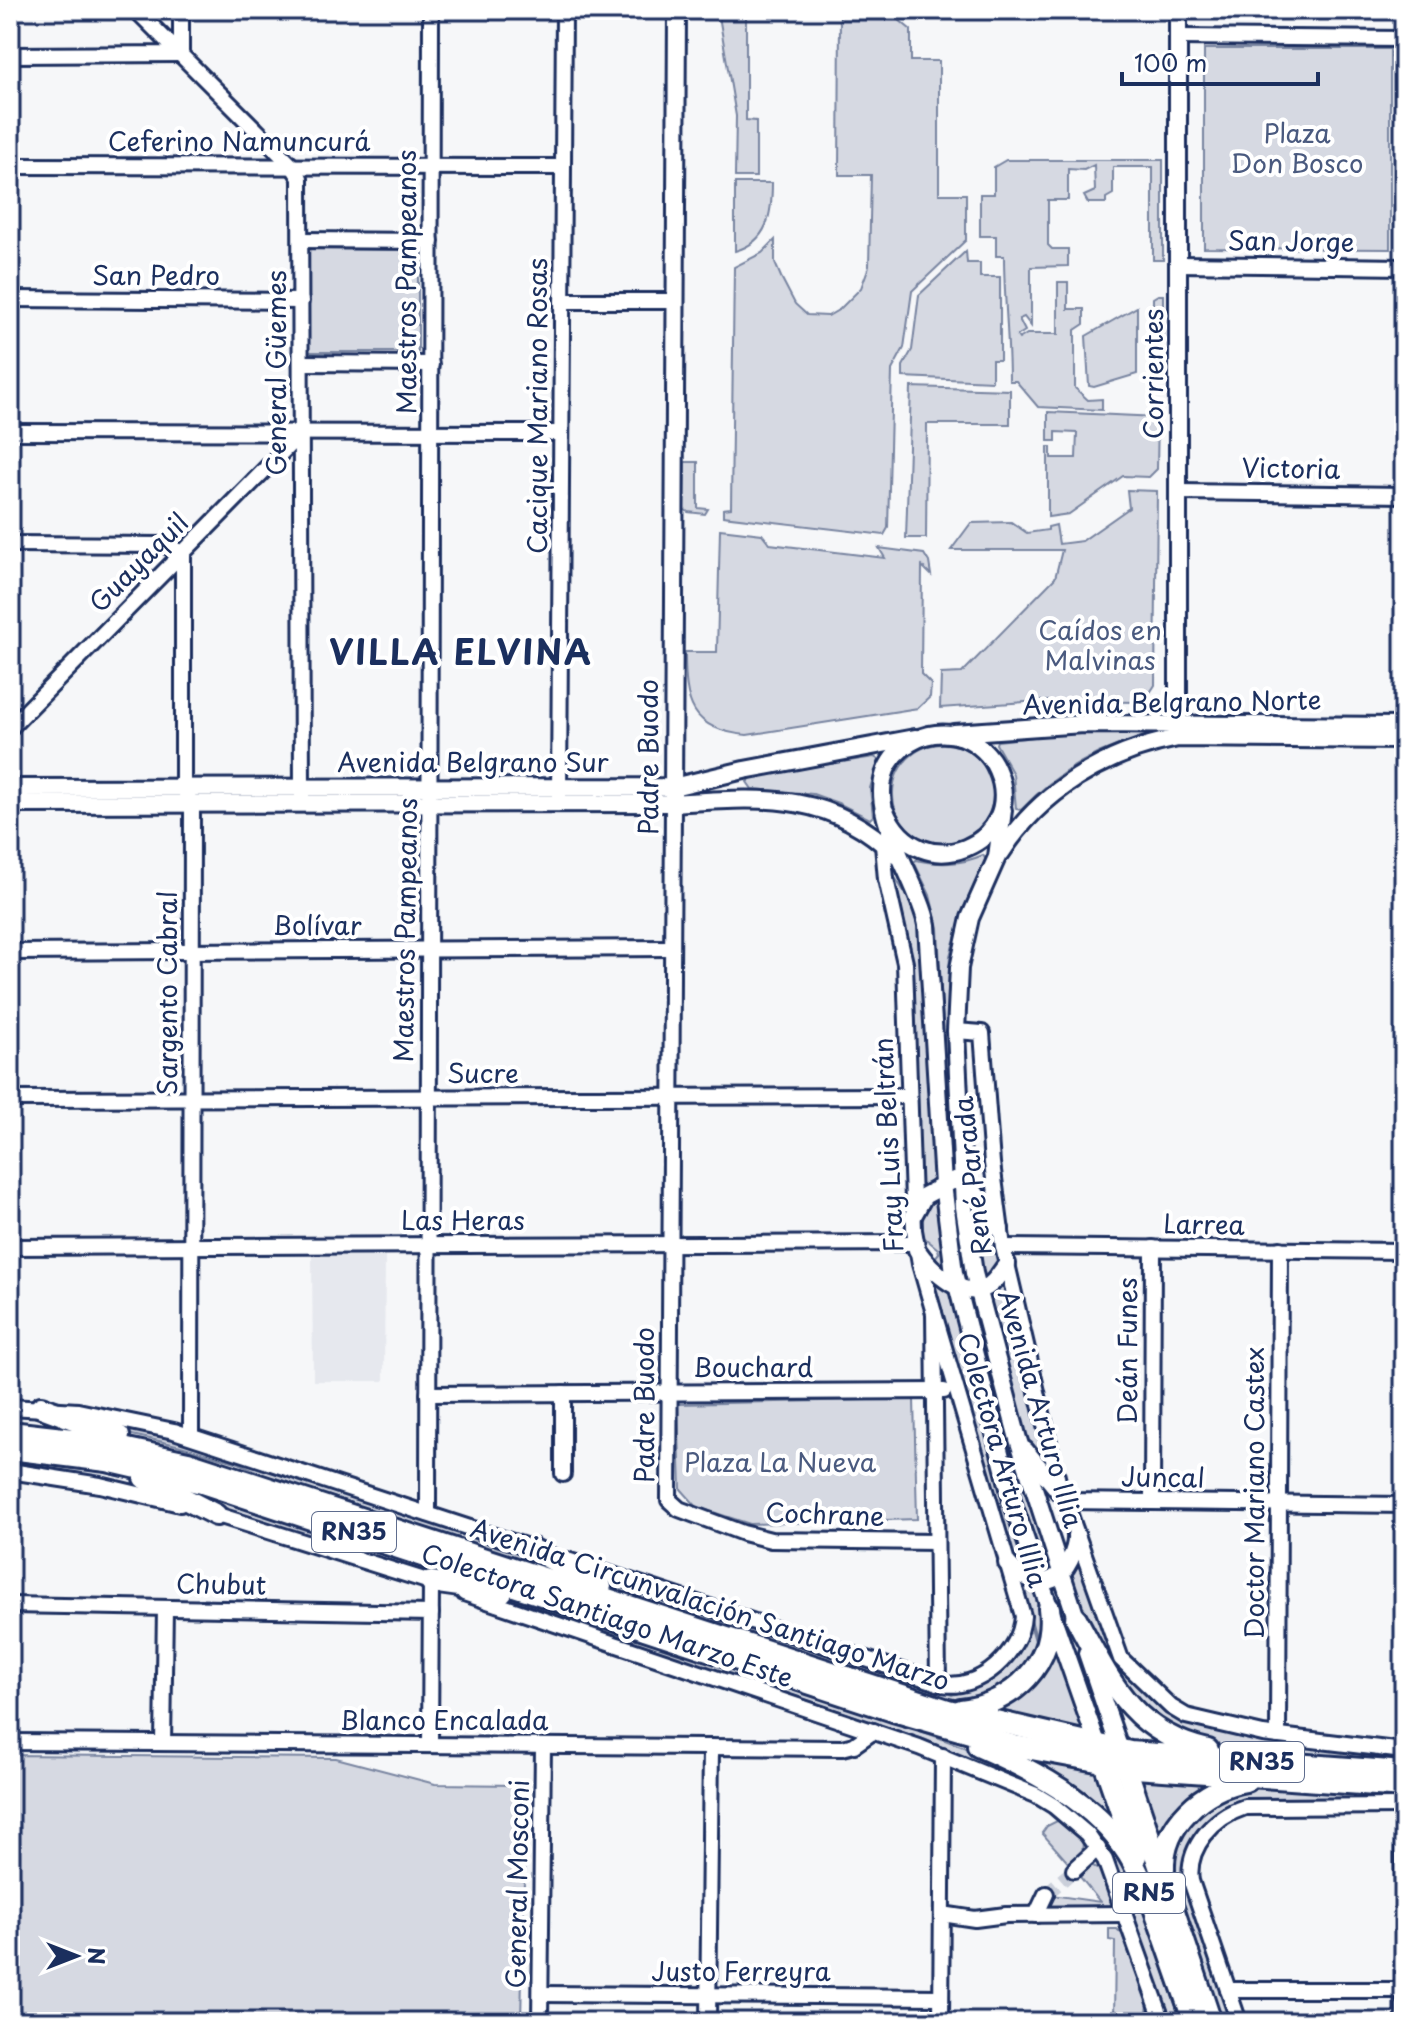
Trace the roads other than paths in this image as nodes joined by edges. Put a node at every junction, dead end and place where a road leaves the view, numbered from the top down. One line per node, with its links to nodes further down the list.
1 (136, 10): 9 (street)
2 (181, 10): 9 (street)
3 (431, 10): 13 (street, Maestros Pampeanos)
4 (564, 10): 14 (street, Cacique Mariano Rosas)
5 (677, 10): 22 (main road, Padre Buodo)
6 (1178, 10): 7 (main road, Corrientes)
7 (1178, 37): 8 (street); 17 (main road, Corrientes)
8 (1404, 39)
9 (181, 54): 10 (street); 12 (street)
10 (10, 55)
11 (10, 166): 12 (street, Ceferino Namuncurá)
12 (293, 167): 13 (street, Ceferino Namuncurá); 15 (street, General Güemes)
13 (431, 167): 14 (street, Ceferino Namuncurá); 16 (street, Maestros Pampeanos)
14 (563, 167): 21 (street, Cacique Mariano Rosas)
15 (301, 240): 16 (street); 20 (street, General Güemes)
16 (431, 241): 24 (street, Maestros Pampeanos)
17 (1178, 264): 18 (street, San Jorge); 29 (main road, Corrientes)
18 (1404, 267)
19 (10, 299): 20 (street, San Pedro)
20 (301, 301): 23 (street, General Güemes)
21 (562, 301): 22 (street); 28 (street, Cacique Mariano Rosas)
22 (676, 301): 43 (main road, Padre Buodo)
23 (301, 363): 24 (street); 26 (street, General Güemes)
24 (431, 364): 27 (street, Maestros Pampeanos)
25 (10, 432): 26 (street)
26 (301, 433): 27 (street); 32 (street, Guayaquil); 44 (street, General Güemes)
27 (431, 433): 28 (street); 41 (street, Maestros Pampeanos)
28 (561, 433): 42 (street, Cacique Mariano Rosas)
29 (1178, 492): 30 (street, Victoria); 35 (main road, Corrientes)
30 (1404, 495)
31 (10, 544): 32 (street)
32 (183, 553): 34 (street, Guayaquil); 39 (street, Sargento Cabral)
33 (1404, 726): 35 (main road, Avenida Belgrano Norte)
34 (10, 728)
35 (1178, 730): 36 (main road, Avenida Belgrano Norte); 37 (main road, Avenida Belgrano Norte); 48 (main road, Avenida Belgrano Norte)
36 (935, 734): 40 (main road, Avenida Arturo Illia); 43 (main road, Avenida Belgrano Sur); 47 (main road, Avenida Arturo Illia)
37 (1404, 740)
38 (10, 788): 39 (main road, Avenida Belgrano Sur)
39 (183, 788): 44 (main road, Avenida Belgrano Sur); 46 (street, Sargento Cabral)
40 (1002, 794): 49 (main road, Avenida Arturo Illia); 52 (main road)
41 (430, 795): 42 (main road, Avenida Belgrano Sur); 44 (main road, Avenida Belgrano Sur); 55 (street, Maestros Pampeanos)
42 (559, 795): 43 (main road, Avenida Belgrano Sur)
43 (673, 795): 50 (main road, Avenida Belgrano Sur); 54 (street, Padre Buodo)
44 (302, 796): 46 (main road, Avenida Belgrano Sur)
45 (10, 804): 46 (main road, Avenida Belgrano Sur)
46 (192, 804): 56 (street, Sargento Cabral)
47 (885, 811): 50 (main road, Avenida Arturo Illia); 51 (main road)
48 (1029, 817): 49 (main road, Avenida Belgrano Norte); 53 (main road, Avenida Belgrano Norte)
49 (1002, 832): 52 (main road, Avenida Belgrano Norte); 53 (main road, Avenida Arturo Illia)
50 (887, 842): 51 (main road, Avenida Belgrano Sur); 59 (street, Fray Luis Beltrán); 65 (main road, Avenida Arturo Illia)
51 (918, 848): 52 (main road)
52 (967, 848)
53 (994, 865): 58 (main road, Avenida Arturo Illia)
54 (672, 948): 55 (street, Bolívar); 60 (street, Padre Buodo)
55 (428, 949): 56 (street, Bolívar); 62 (street, Maestros Pampeanos)
56 (192, 950): 57 (street, Bolívar); 61 (street, Sargento Cabral)
57 (10, 952)
58 (956, 1031): 64 (main road, Avenida Arturo Illia); 67 (street, René Parada)
59 (909, 1096): 60 (street, Sucre); 66 (street, Fray Luis Beltrán)
60 (671, 1097): 62 (street, Sucre); 68 (street, Padre Buodo)
61 (192, 1098): 62 (street, Sucre); 63 (street, Sucre); 70 (street, Sargento Cabral)
62 (428, 1098): 69 (street, Maestros Pampeanos)
63 (10, 1099)
64 (963, 1182): 65 (main road); 67 (main road); 78 (main road, Avenida Arturo Illia)
65 (943, 1184): 66 (main road); 77 (main road, Avenida Arturo Illia)
66 (913, 1216): 72 (street, Fray Luis Beltrán)
67 (1000, 1229): 76 (street, René Parada)
68 (670, 1244): 69 (street, Las Heras); 72 (street, Las Heras); 82 (street, Padre Buodo)
69 (428, 1245): 70 (street, Las Heras); 84 (street, Maestros Pampeanos)
70 (191, 1246): 71 (street, Las Heras); 88 (street, Sargento Cabral)
71 (10, 1247)
72 (916, 1247): 77 (main road); 79 (street, Fray Luis Beltrán)
73 (1153, 1248): 74 (street, Larrea); 76 (street, Larrea); 95 (street, Deán Funes)
74 (1280, 1249): 75 (street, Larrea); 97 (street, Doctor Mariano Castex)
75 (1404, 1251)
76 (1005, 1255): 78 (main road); 93 (street, René Parada)
77 (957, 1287): 78 (main road); 106 (main road, Avenida Arturo Illia)
78 (978, 1289): 89 (main road, Avenida Arturo Illia)
79 (934, 1313): 80 (street, Fray Luis Beltrán); 81 (street, Colectora Arturo Illia)
80 (935, 1391): 81 (street, Bouchard); 82 (street, Bouchard); 102 (street, Fray Luis Beltrán)
81 (957, 1391): 104 (street, Colectora Arturo Illia)
82 (669, 1392): 83 (street, Bouchard); 96 (street, Padre Buodo)
83 (563, 1393): 84 (street, Bouchard); 92 (street)
84 (428, 1394): 99 (street, Maestros Pampeanos)
85 (10, 1407): 86 (street, Colectora Santiago Marzo Este)
86 (41, 1407): 88 (street, Colectora Santiago Marzo Este); 94 (highway)
87 (10, 1432): 94 (highway, Avenida Circunvalación Santiago Marzo / RN35)
88 (191, 1436): 99 (street, Colectora Santiago Marzo Este)
89 (1018, 1439): 93 (main road); 105 (main road, Avenida Arturo Illia)
90 (10, 1451): 100 (highway); 114 (highway, Avenida Circunvalación Santiago Marzo / RN35)
91 (10, 1471): 100 (street, Colectora Santiago Marzo Este)
92 (563, 1474)
93 (1064, 1498): 95 (street, Juncal); 101 (street, René Parada)
94 (303, 1499): 115 (highway, Avenida Circunvalación Santiago Marzo / RN35)
95 (1152, 1502): 97 (street, Juncal)
96 (671, 1503): 102 (street, Cochrane)
97 (1279, 1503): 98 (street, Juncal); 120 (street, Doctor Mariano Castex)
98 (1404, 1505)
99 (428, 1514): 103 (street, Colectora Santiago Marzo Este)
100 (216, 1515): 107 (street, Colectora Santiago Marzo Este)
101 (1076, 1535): 105 (main road); 120 (street, René Parada)
102 (936, 1542): 116 (street, Fray Luis Beltrán)
103 (532, 1549): 115 (highway); 116 (street, Colectora Santiago Marzo Este)
104 (1007, 1563): 106 (main road); 113 (street, Colectora Arturo Illia)
105 (1060, 1572): 106 (main road); 112 (main road, Avenida Arturo Illia)
106 (1039, 1580): 110 (main road, Avenida Arturo Illia)
107 (431, 1582): 111 (street); 114 (highway); 119 (street, Colectora Santiago Marzo Este)
108 (10, 1605): 109 (street, Chubut)
109 (165, 1608): 111 (street, Chubut); 122 (street)
110 (1049, 1608): 117 (highway); 128 (main road, Avenida Arturo Illia)
111 (431, 1613): 123 (street)
112 (1076, 1618): 128 (main road, Avenida Arturo Illia); 130 (highway)
113 (1023, 1620): 116 (street, Colectora Santiago Marzo Este)
114 (691, 1644): 118 (highway, Avenida Circunvalación Santiago Marzo / RN35)
115 (756, 1648): 117 (highway, Avenida Circunvalación Santiago Marzo / RN35)
116 (938, 1683)
117 (948, 1710): 128 (highway, Avenida Circunvalación Santiago Marzo / RN35)
118 (893, 1711): 128 (highway, Avenida Circunvalación Santiago Marzo / RN35); 137 (highway)
119 (874, 1731): 125 (street, Blanco Encalada); 127 (street, Colectora Santiago Marzo Este)
120 (1278, 1736): 126 (street)
121 (10, 1742): 122 (street, Blanco Encalada)
122 (163, 1743): 123 (street, Blanco Encalada)
123 (430, 1745): 124 (street, Blanco Encalada)
124 (543, 1746): 125 (street, Blanco Encalada); 144 (street, General Mosconi)
125 (711, 1747): 145 (street)
126 (1404, 1751)
127 (943, 1756): 134 (street, Colectora Santiago Marzo Este); 138 (street)
128 (1112, 1756): 130 (highway, Avenida Circunvalación Santiago Marzo / RN35); 131 (highway, Avenida Circunvalación Santiago Marzo / RN35); 137 (highway, Avenida Arturo Illia / RN5)
129 (1404, 1772): 130 (highway, Avenida Circunvalación Santiago Marzo / RN35)
130 (1324, 1774): 131 (highway, Avenida Circunvalación Santiago Marzo / RN35); 132 (highway, Avenida Circunvalación Santiago Marzo / RN35)
131 (1284, 1779): 137 (highway)
132 (1404, 1790)
133 (1404, 1806): 142 (street); 143 (street)
134 (1098, 1848): 135 (street); 139 (street, Colectora Santiago Marzo Este)
135 (1074, 1870)
136 (1046, 1894): 140 (street)
137 (1161, 1899): 141 (highway, Avenida Arturo Illia / RN5); 151 (highway, Avenida Arturo Illia / RN5)
138 (942, 1914): 140 (street); 146 (street)
139 (1125, 1914): 140 (street); 150 (street)
140 (1036, 1915)
141 (1195, 1973): 152 (highway, Avenida Arturo Illia / RN5); 153 (highway)
142 (1228, 1990): 143 (street); 154 (street)
143 (1404, 1990): 155 (street)
144 (541, 1994): 145 (street, Justo Ferreyra); 147 (street, General Mosconi)
145 (708, 1995): 146 (street, Justo Ferreyra); 148 (street)
146 (941, 1997): 149 (street)
147 (540, 2022)
148 (708, 2022)
149 (941, 2022)
150 (1163, 2022)
151 (1194, 2022)
152 (1211, 2022)
153 (1219, 2022)
154 (1239, 2022)
155 (1404, 2022)

